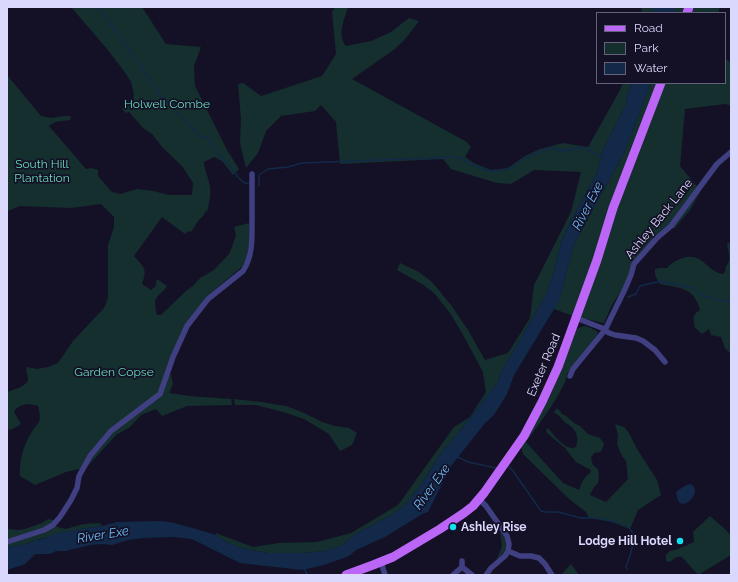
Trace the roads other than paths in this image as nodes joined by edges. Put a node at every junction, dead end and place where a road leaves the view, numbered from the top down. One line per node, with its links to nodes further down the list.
1 (661, 84): 4 (main road, Exeter Road)
2 (731, 152): 5 (street, Ashley Back Lane)
3 (252, 174): 9 (street)
4 (576, 318): 5 (street); 8 (main road, Exeter Road)
5 (605, 330): 6 (street); 7 (street)
6 (665, 362)
7 (570, 376)
8 (479, 499): 10 (street); 12 (main road, Exeter Road)
9 (7, 542)
10 (508, 551): 14 (street); 19 (street)
11 (462, 561): 13 (street)
12 (381, 562): 15 (main road, Exeter Road); 16 (street)
13 (462, 568): 17 (street); 18 (street)
14 (554, 574)
15 (346, 575)
16 (385, 575)
17 (453, 575)
18 (472, 575)
19 (486, 575)

